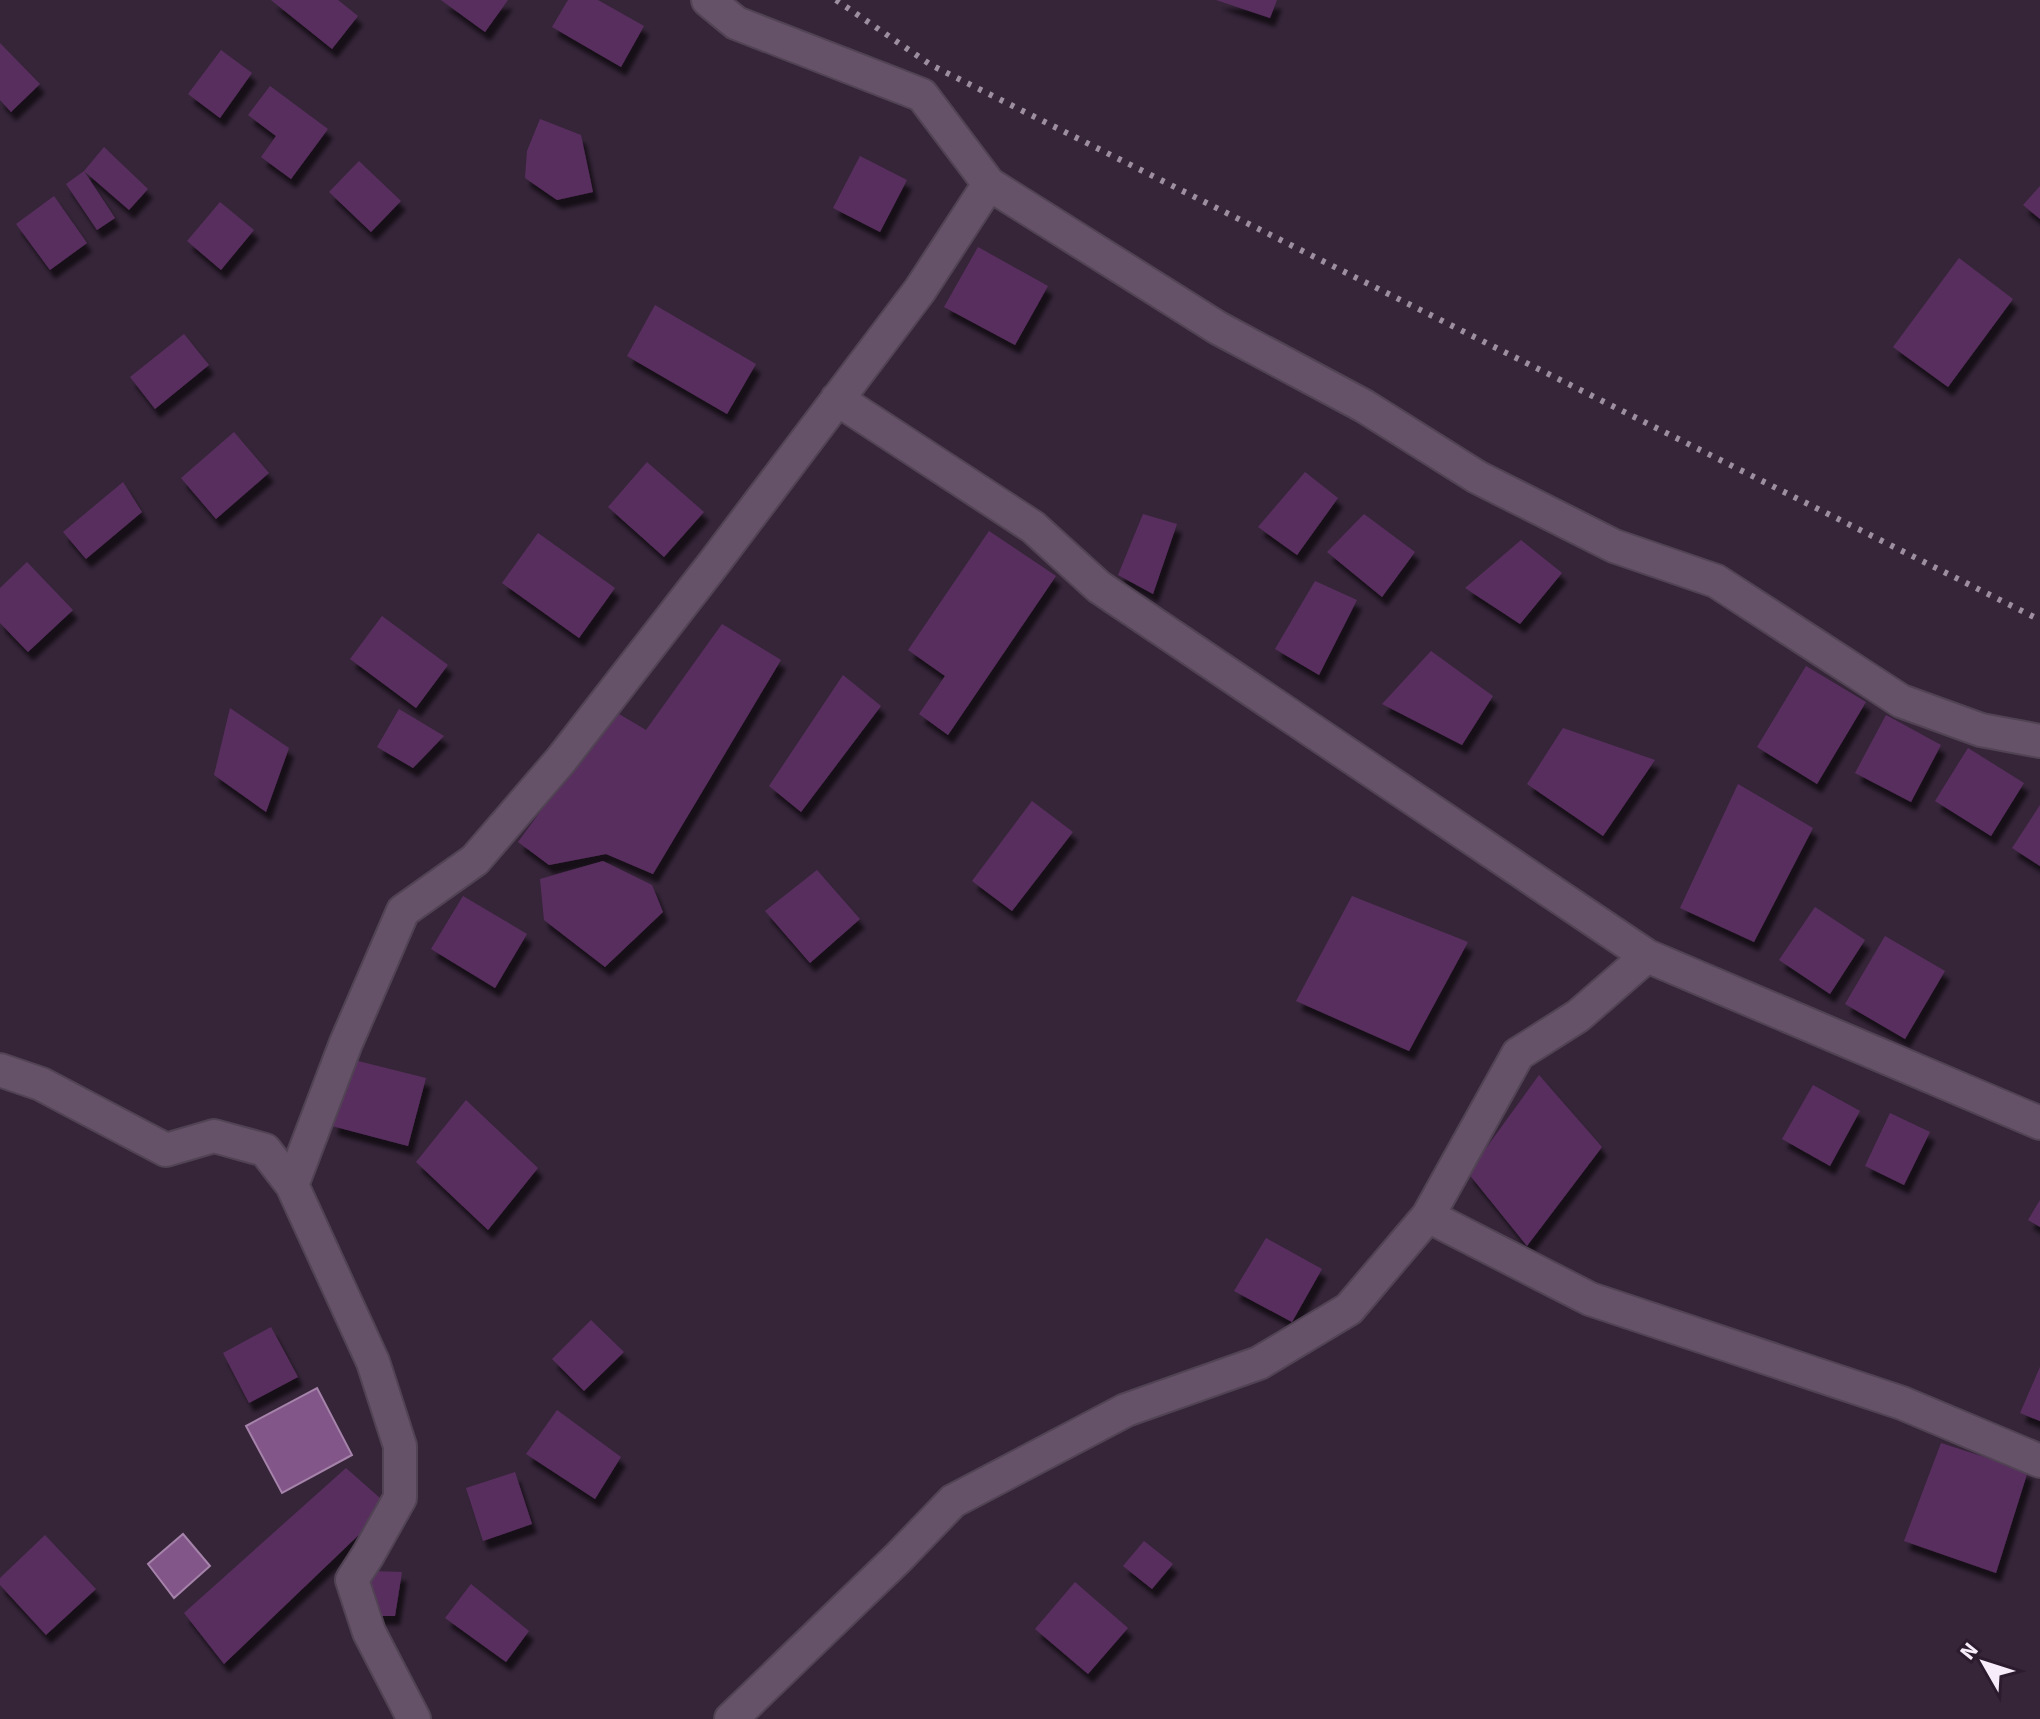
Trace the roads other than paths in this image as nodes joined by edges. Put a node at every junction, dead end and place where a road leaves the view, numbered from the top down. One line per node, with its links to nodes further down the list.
1 (708, 0): 2 (street)
2 (989, 184): 3 (street); 4 (street)
3 (837, 399): 5 (street); 8 (street)
4 (2040, 741)
5 (1647, 956): 7 (street); 9 (street)
6 (0, 1070): 8 (street)
7 (2040, 1123)
8 (292, 1185): 11 (street)
9 (1428, 1216): 10 (street); 12 (street)
10 (2040, 1461)
11 (414, 1719)
12 (731, 1719)

